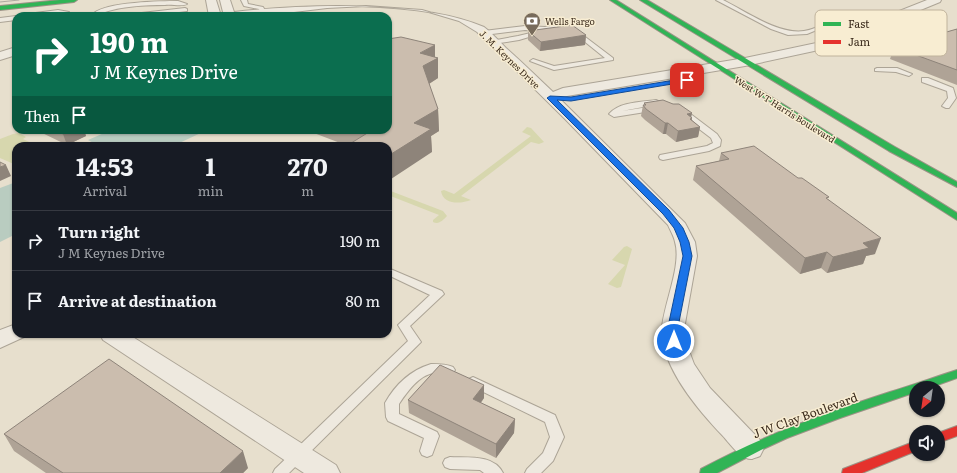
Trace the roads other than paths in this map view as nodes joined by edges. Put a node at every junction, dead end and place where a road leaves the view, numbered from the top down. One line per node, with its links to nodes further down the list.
1 (74, 0): 10 (main road)
2 (211, 0): 17 (street)
3 (225, 0): 18 (street, J. M. Keynes Drive)
4 (244, 0): 12 (lane)
5 (258, 0): 12 (lane)
6 (613, 0): 31 (main road, West W T Harris Boulevard)
7 (643, 0): 30 (main road, West W T Harris Boulevard)
8 (719, 0): 23 (lane)
9 (936, 0): 13 (street)
10 (0, 8)
11 (120, 8): 14 (lane); 15 (lane); 16 (lane)
12 (262, 10): 19 (street, J. M. Keynes Drive); 24 (street, J. M. Keynes Drive)
13 (912, 10)
14 (100, 12)
15 (110, 12)
16 (156, 12)
17 (214, 12)
18 (230, 12)
19 (252, 12)
20 (12, 18): 21 (lane)
21 (0, 20)
22 (545, 29): 24 (lane); 25 (lane); 29 (lane)
23 (815, 29)
24 (484, 33): 25 (street, J. M. Keynes Drive)
25 (493, 42): 35 (street, J. M. Keynes Drive)
26 (12, 52): 28 (street)
27 (815, 52): 30 (street)
28 (0, 56)
29 (533, 61)
30 (751, 65): 31 (street); 39 (main road, West W T Harris Boulevard)
31 (722, 70): 35 (street); 40 (main road, West W T Harris Boulevard)
32 (877, 70): 33 (lane)
33 (909, 74)
34 (925, 80): 36 (lane)
35 (550, 98): 50 (street, J. M. Keynes Drive)
36 (946, 106)
37 (614, 116): 38 (lane)
38 (663, 157)
39 (957, 185)
40 (957, 217)
41 (392, 273): 53 (lane)
42 (12, 334): 44 (street)
43 (119, 338): 53 (street)
44 (0, 340)
45 (957, 374): 46 (main road, J W Clay Boulevard)
46 (936, 381)
47 (909, 390): 50 (main road, J W Clay Boulevard)
48 (957, 431): 49 (main road)
49 (945, 435)
50 (751, 448): 59 (main road, J W Clay Boulevard)
51 (909, 449): 60 (main road)
52 (427, 451): 58 (lane)
53 (298, 456): 55 (lane); 56 (street)
54 (450, 463): 57 (lane)
55 (280, 473)
56 (326, 473)
57 (496, 473)
58 (532, 473)
59 (706, 473)
60 (848, 473)

